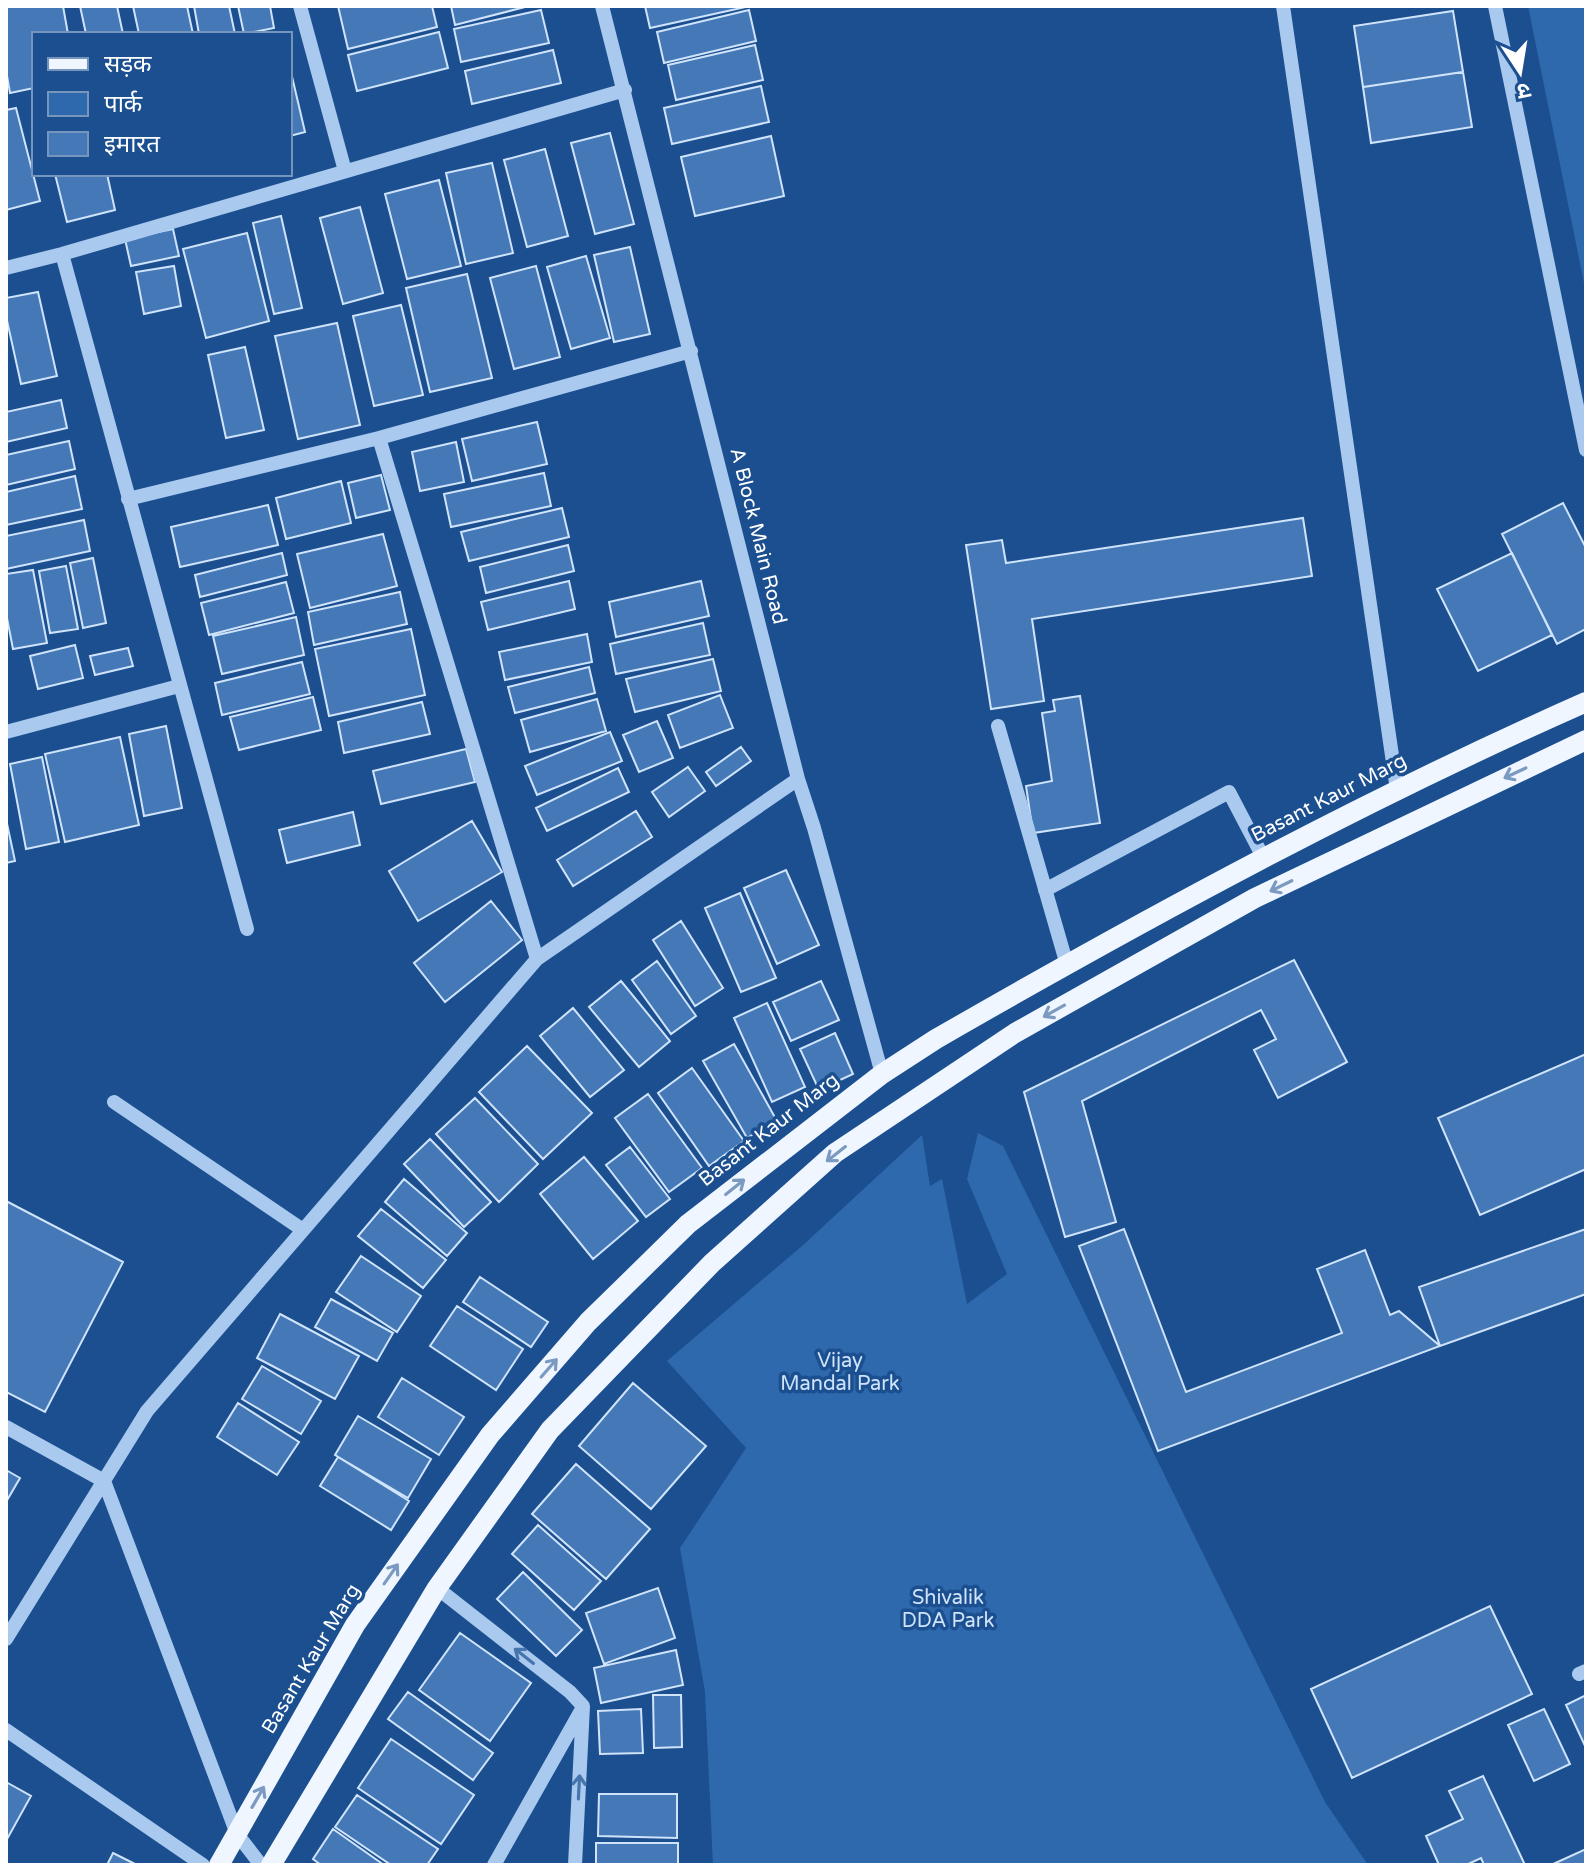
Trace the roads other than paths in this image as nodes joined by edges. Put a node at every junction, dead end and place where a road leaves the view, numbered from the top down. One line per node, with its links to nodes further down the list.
1 (300, 6): 6 (street)
2 (602, 6): 5 (street, A Block Main Road)
3 (1283, 6): 19 (street)
4 (1495, 6): 11 (street)
5 (625, 90): 6 (street); 9 (street, A Block Main Road)
6 (345, 171): 7 (street)
7 (62, 254): 8 (street); 12 (street)
8 (6, 268)
9 (691, 351): 10 (street); 18 (street, A Block Main Road)
10 (379, 438): 12 (street); 23 (street)
11 (1586, 450)
12 (128, 499): 13 (street)
13 (179, 686): 16 (street); 22 (street)
14 (1586, 702): 19 (main road, Basant Kaur Marg)
15 (998, 726): 21 (street)
16 (6, 732)
17 (1586, 740): 30 (main road, one-way to 30)
18 (798, 779): 23 (street); 25 (street, A Block Main Road)
19 (1397, 790): 20 (main road, Basant Kaur Marg)
20 (1263, 857): 21 (street); 24 (main road, Basant Kaur Marg)
21 (1045, 890): 24 (street)
22 (247, 929)
23 (537, 959): 27 (street)
24 (1067, 965): 25 (main road, Basant Kaur Marg)
25 (882, 1074): 34 (main road, Basant Kaur Marg, one-way to 25)
26 (114, 1102): 27 (street)
27 (303, 1230): 29 (street)
28 (6, 1427): 29 (street)
29 (104, 1481): 31 (street); 34 (street)
30 (437, 1588): 32 (street, one-way to 30); 38 (main road)
31 (6, 1639)
32 (583, 1706): 39 (street); 40 (street, one-way to 32)
33 (6, 1730): 35 (street)
34 (237, 1834): 36 (main road, Basant Kaur Marg); 37 (street)
35 (203, 1865)
36 (219, 1865)
37 (261, 1865)
38 (271, 1865)
39 (494, 1865)
40 (575, 1865)

